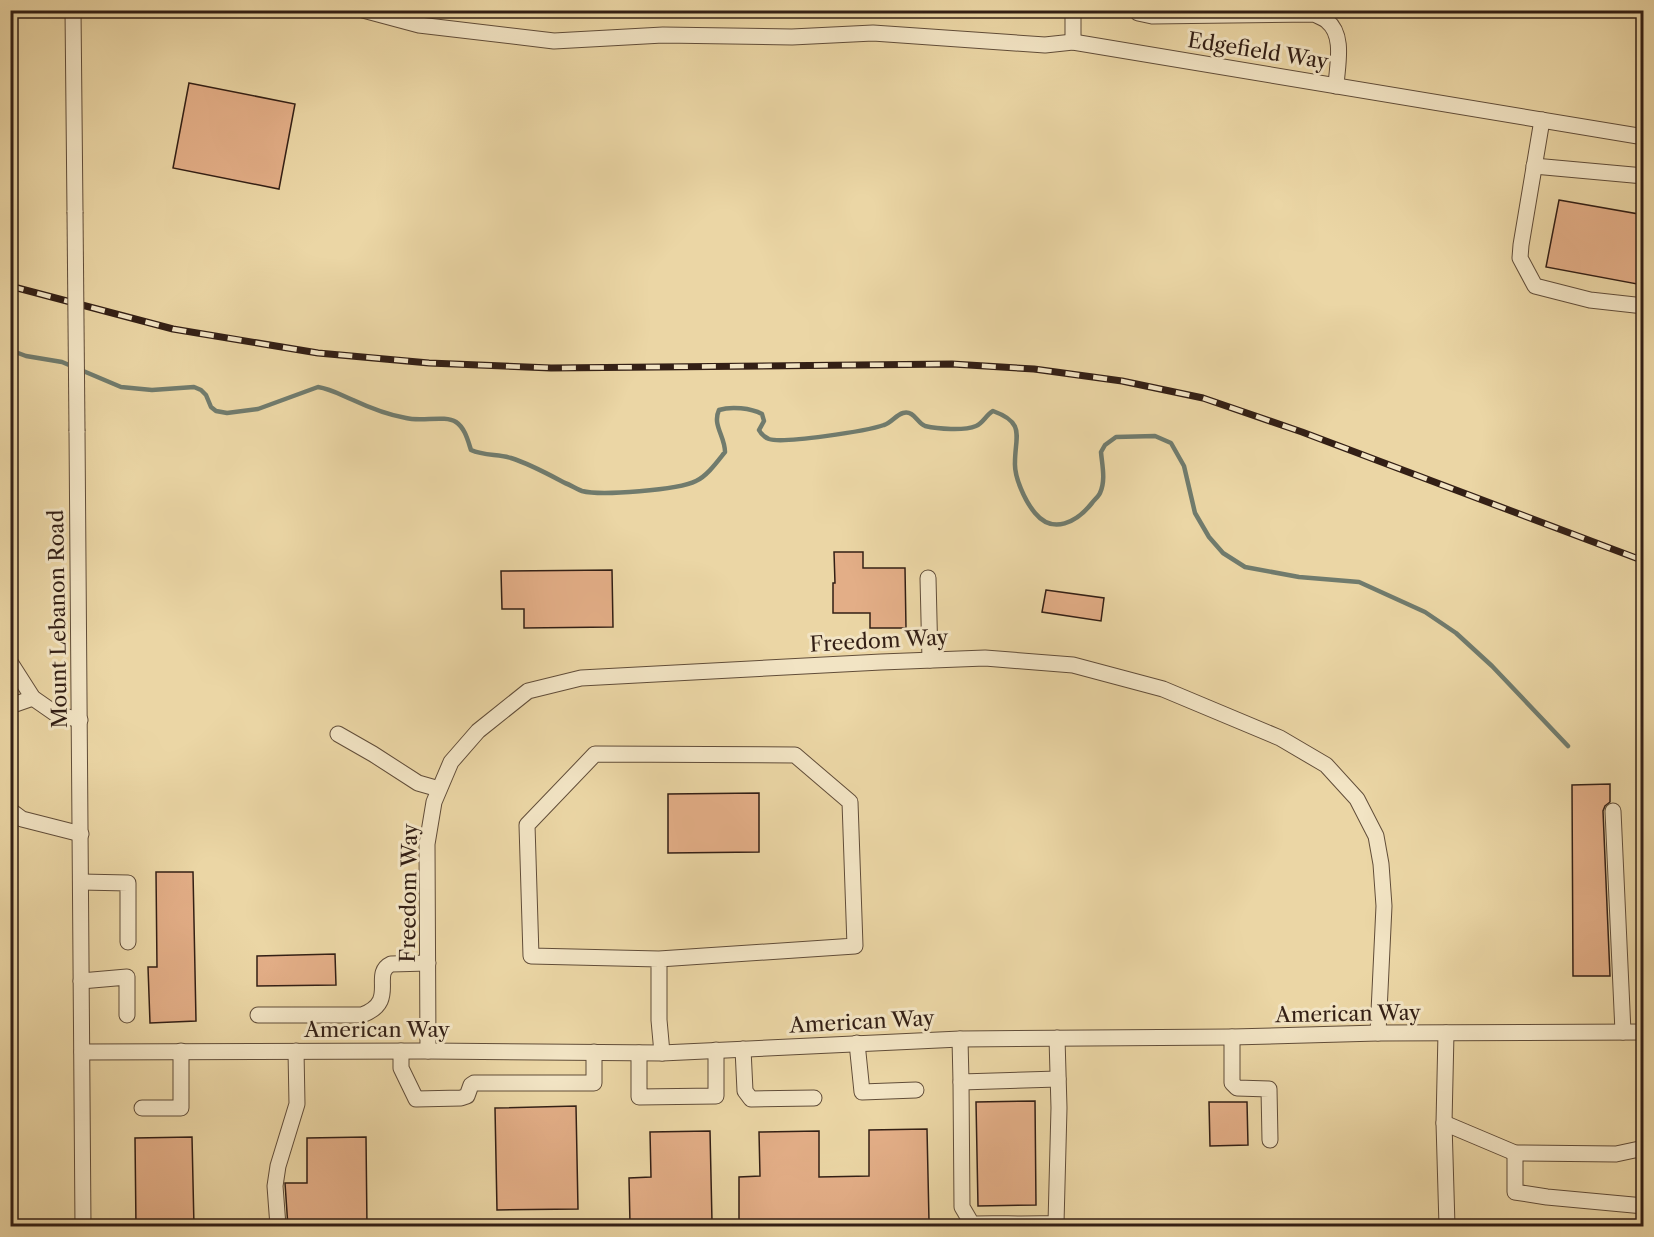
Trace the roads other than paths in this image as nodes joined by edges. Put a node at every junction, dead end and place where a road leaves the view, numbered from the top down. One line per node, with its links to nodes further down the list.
1 (73, 10): 18 (street, Mount Lebanon Road, bridge)
2 (363, 10): 6 (street, Edgefield Way)
3 (1073, 10): 6 (street)
4 (1136, 10): 5 (street)
5 (1261, 12): 7 (street)
6 (1073, 42): 7 (street, Edgefield Way)
7 (1336, 86): 8 (street, Edgefield Way)
8 (1542, 120): 9 (street, Edgefield Way); 10 (street)
9 (1644, 137)
10 (1534, 166): 11 (street); 12 (street)
11 (1644, 176)
12 (1644, 306)
13 (928, 578): 14 (street)
14 (930, 660): 20 (street, Freedom Way); 33 (street, Freedom Way)
15 (10, 662): 16 (street)
16 (33, 698): 17 (street); 18 (street)
17 (10, 706)
18 (80, 720): 23 (street, Mount Lebanon Road)
19 (338, 734): 20 (street)
20 (439, 789): 27 (street, Freedom Way)
21 (10, 810): 23 (street)
22 (1613, 811): 31 (street)
23 (81, 834): 24 (street, Mount Lebanon Road)
24 (81, 882): 25 (street); 28 (street, Mount Lebanon Road)
25 (128, 942)
26 (659, 959): 26 (street); 48 (street)
27 (428, 963): 30 (street); 44 (street, Freedom Way)
28 (81, 981): 29 (street); 45 (street, Mount Lebanon Road)
29 (127, 1015)
30 (258, 1015)
31 (1623, 1032): 32 (street, American Way); 34 (street, American Way)
32 (1644, 1032)
33 (1378, 1033): 34 (street, American Way); 35 (street, American Way)
34 (1446, 1034): 54 (street)
35 (1232, 1037): 36 (street, American Way); 55 (street)
36 (1057, 1038): 37 (street, American Way); 49 (street)
37 (960, 1039): 38 (street, American Way); 50 (street)
38 (857, 1043): 39 (street, American Way); 51 (street)
39 (743, 1049): 40 (street, American Way); 52 (street)
40 (716, 1050): 47 (street); 48 (street, American Way)
41 (181, 1051): 42 (street, American Way); 45 (street, American Way); 53 (street)
42 (296, 1051): 43 (street, American Way); 60 (street)
43 (401, 1051): 44 (street, American Way); 46 (street)
44 (428, 1051): 46 (street, American Way)
45 (82, 1052): 59 (street, Mount Lebanon Road)
46 (594, 1052): 47 (street, American Way)
47 (639, 1053): 48 (street, American Way)
48 (662, 1053)
49 (1058, 1079): 50 (street); 50 (street)
50 (961, 1082)
51 (916, 1090)
52 (814, 1098)
53 (142, 1108)
54 (1444, 1123): 57 (street); 61 (street)
55 (1270, 1140)
56 (1644, 1148): 57 (street)
57 (1515, 1153): 58 (street)
58 (1644, 1206)
59 (83, 1227)
60 (278, 1227)
61 (1447, 1227)

